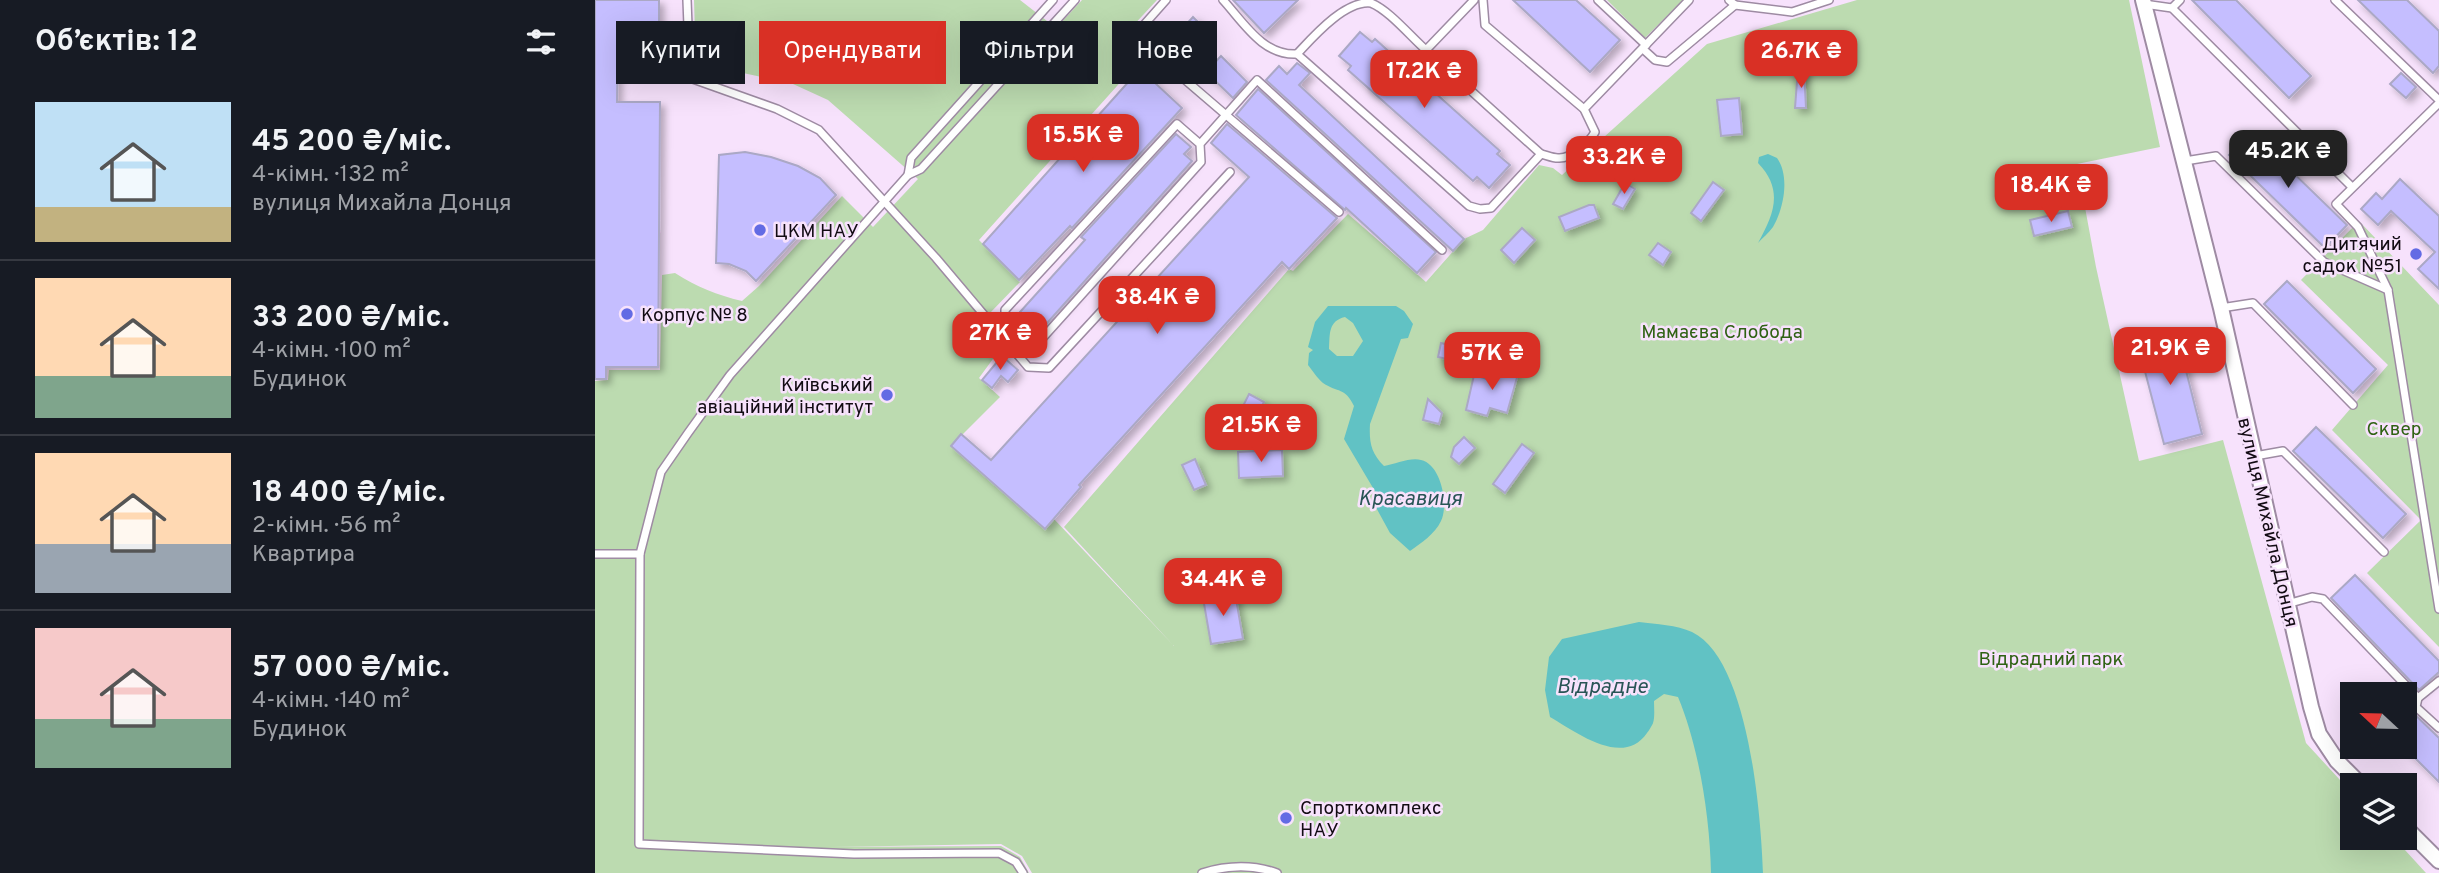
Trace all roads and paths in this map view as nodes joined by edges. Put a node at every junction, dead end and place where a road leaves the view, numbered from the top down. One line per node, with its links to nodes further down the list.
1 (687, 0): 17 (lane)
2 (1053, 0): 16 (lane); 29 (lane)
3 (1075, 0): 16 (lane)
4 (1166, 0): 24 (lane)
5 (1223, 0): 20 (lane)
6 (1474, 0): 19 (lane)
7 (1483, 0): 23 (lane)
8 (1598, 0): 18 (lane)
9 (1689, 0): 18 (lane)
10 (1829, 0): 13 (lane)
11 (2180, 0): 15 (lane)
12 (2335, 0): 22 (lane)
13 (1732, 2): 18 (lane)
14 (2144, 2): 15 (lane); 27 (street, вулиця Михайла Донця)
15 (2172, 8): 30 (lane)
16 (1065, 11): 29 (lane)
17 (688, 21)
18 (1644, 47): 23 (lane)
19 (1426, 50): 20 (lane); 26 (lane)
20 (1297, 54): 26 (lane)
21 (707, 84): 31 (lane)
22 (2439, 102): 30 (lane)
23 (1584, 109): 26 (lane)
24 (1226, 114): 25 (lane); 32 (lane); 33 (lane)
25 (1200, 144): 25 (lane)
26 (1541, 153)
27 (2185, 161): 34 (lane); 35 (street, вулиця Михайла Донця)
28 (1230, 172): 31 (lane)
29 (908, 175): 31 (lane)
30 (2352, 187): 34 (lane)
31 (885, 201): 40 (lane)
32 (1339, 212)
33 (1443, 250)
34 (2388, 290): 42 (lane)
35 (2221, 308): 36 (lane); 37 (street, вулиця Михайла Донця)
36 (2353, 405)
37 (2255, 456): 38 (lane); 41 (street, вулиця Михайла Донця)
38 (2384, 552)
39 (595, 554): 40 (lane)
40 (640, 554): 49 (lane)
41 (2287, 605): 44 (lane); 46 (street, вулиця Михайла Донця)
42 (2439, 609)
43 (2439, 681): 44 (lane)
44 (2418, 698): 45 (lane)
45 (2439, 728)
46 (2349, 773)
47 (2417, 839): 48 (street)
48 (2439, 861)
49 (1023, 873)
50 (1202, 873): 51 (lane)
51 (1277, 873)

